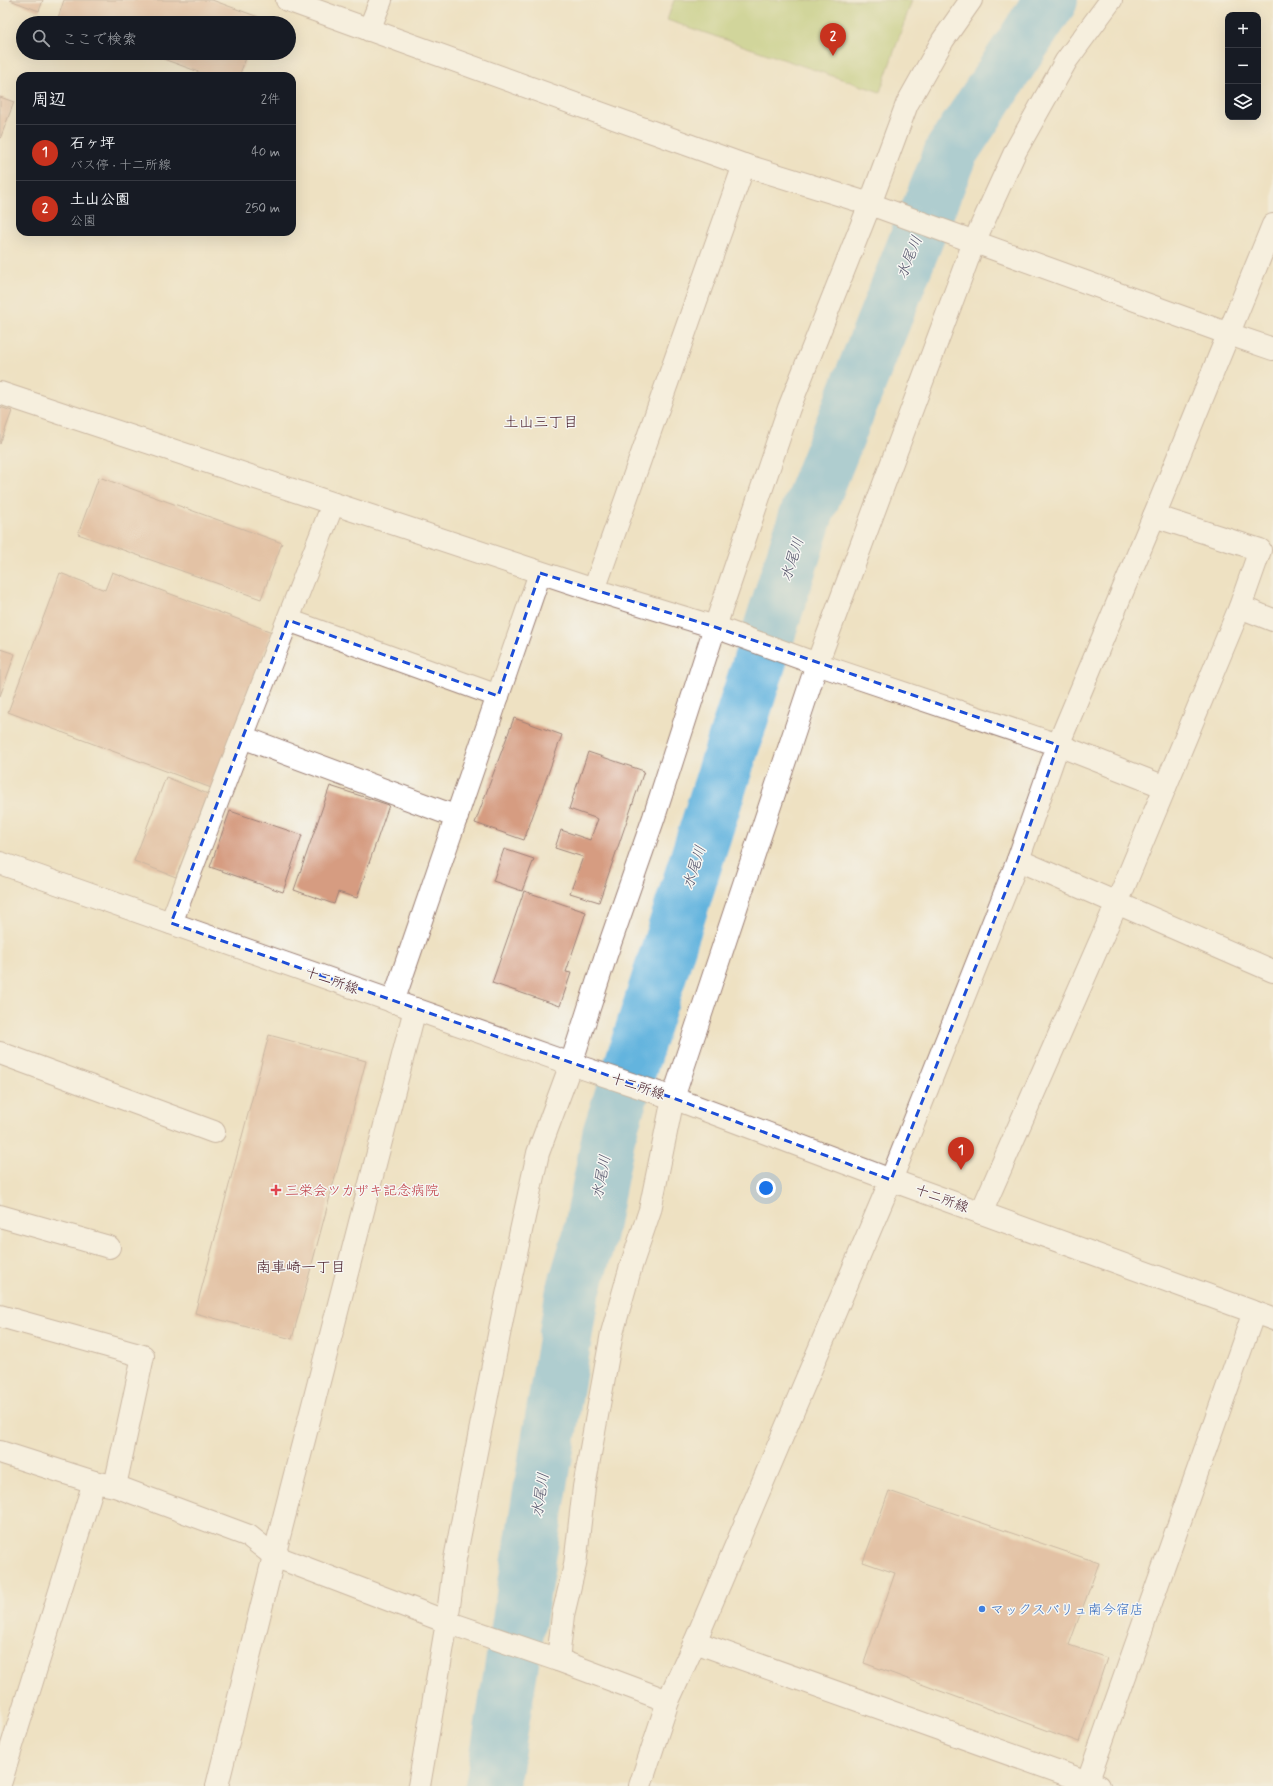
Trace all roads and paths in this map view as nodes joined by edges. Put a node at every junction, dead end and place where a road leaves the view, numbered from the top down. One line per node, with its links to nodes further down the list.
1 (287, 0): 5 (street)
2 (381, 0): 5 (street)
3 (971, 0): 7 (street)
4 (1111, 0): 9 (street)
5 (369, 30): 6 (street)
6 (744, 164): 7 (street); 16 (street)
7 (870, 204): 9 (street); 20 (street)
8 (1273, 225): 10 (street)
9 (974, 242): 10 (street); 21 (street)
10 (1229, 334): 11 (street); 14 (street)
11 (1273, 349)
12 (0, 393): 13 (street)
13 (333, 504): 15 (street); 18 (street)
14 (1154, 516): 17 (street); 24 (street)
15 (540, 573): 16 (street); 22 (street)
16 (594, 590): 20 (street)
17 (1240, 607): 19 (street); 25 (street)
18 (288, 620): 22 (street); 23 (street)
19 (1273, 620)
20 (716, 627): 21 (street); 35 (street)
21 (817, 664): 24 (street); 36 (street)
22 (498, 696): 26 (street)
23 (242, 737): 26 (street); 30 (street)
24 (1058, 745): 25 (street); 27 (street)
25 (1165, 787): 29 (street)
26 (457, 816): 32 (street)
27 (1018, 860): 29 (street); 38 (street)
28 (0, 863): 30 (street, 十二所線)
29 (1117, 903): 31 (street); 39 (street)
30 (171, 923): 32 (street, 十二所線)
31 (1273, 972)
32 (393, 1002): 33 (street, 十二所線)
33 (415, 1009): 35 (street, 十二所線); 46 (street)
34 (0, 1053): 37 (street)
35 (571, 1064): 36 (street, 十二所線); 47 (street)
36 (673, 1098): 38 (street, 十二所線); 49 (street)
37 (214, 1132)
38 (891, 1180): 39 (street, 十二所線); 48 (street)
39 (981, 1213): 42 (street, 十二所線)
40 (0, 1216): 41 (street)
41 (109, 1246)
42 (1264, 1315): 52 (street)
43 (0, 1316): 45 (street)
44 (0, 1452): 45 (street)
45 (104, 1484): 46 (street); 51 (street)
46 (274, 1556): 47 (street); 53 (street)
47 (447, 1622): 49 (street); 54 (street)
48 (695, 1642): 50 (street); 52 (street)
49 (558, 1660): 50 (street)
50 (668, 1700): 55 (street)
51 (0, 1784)
52 (1091, 1785)
53 (217, 1786)
54 (419, 1786)
55 (640, 1786)

